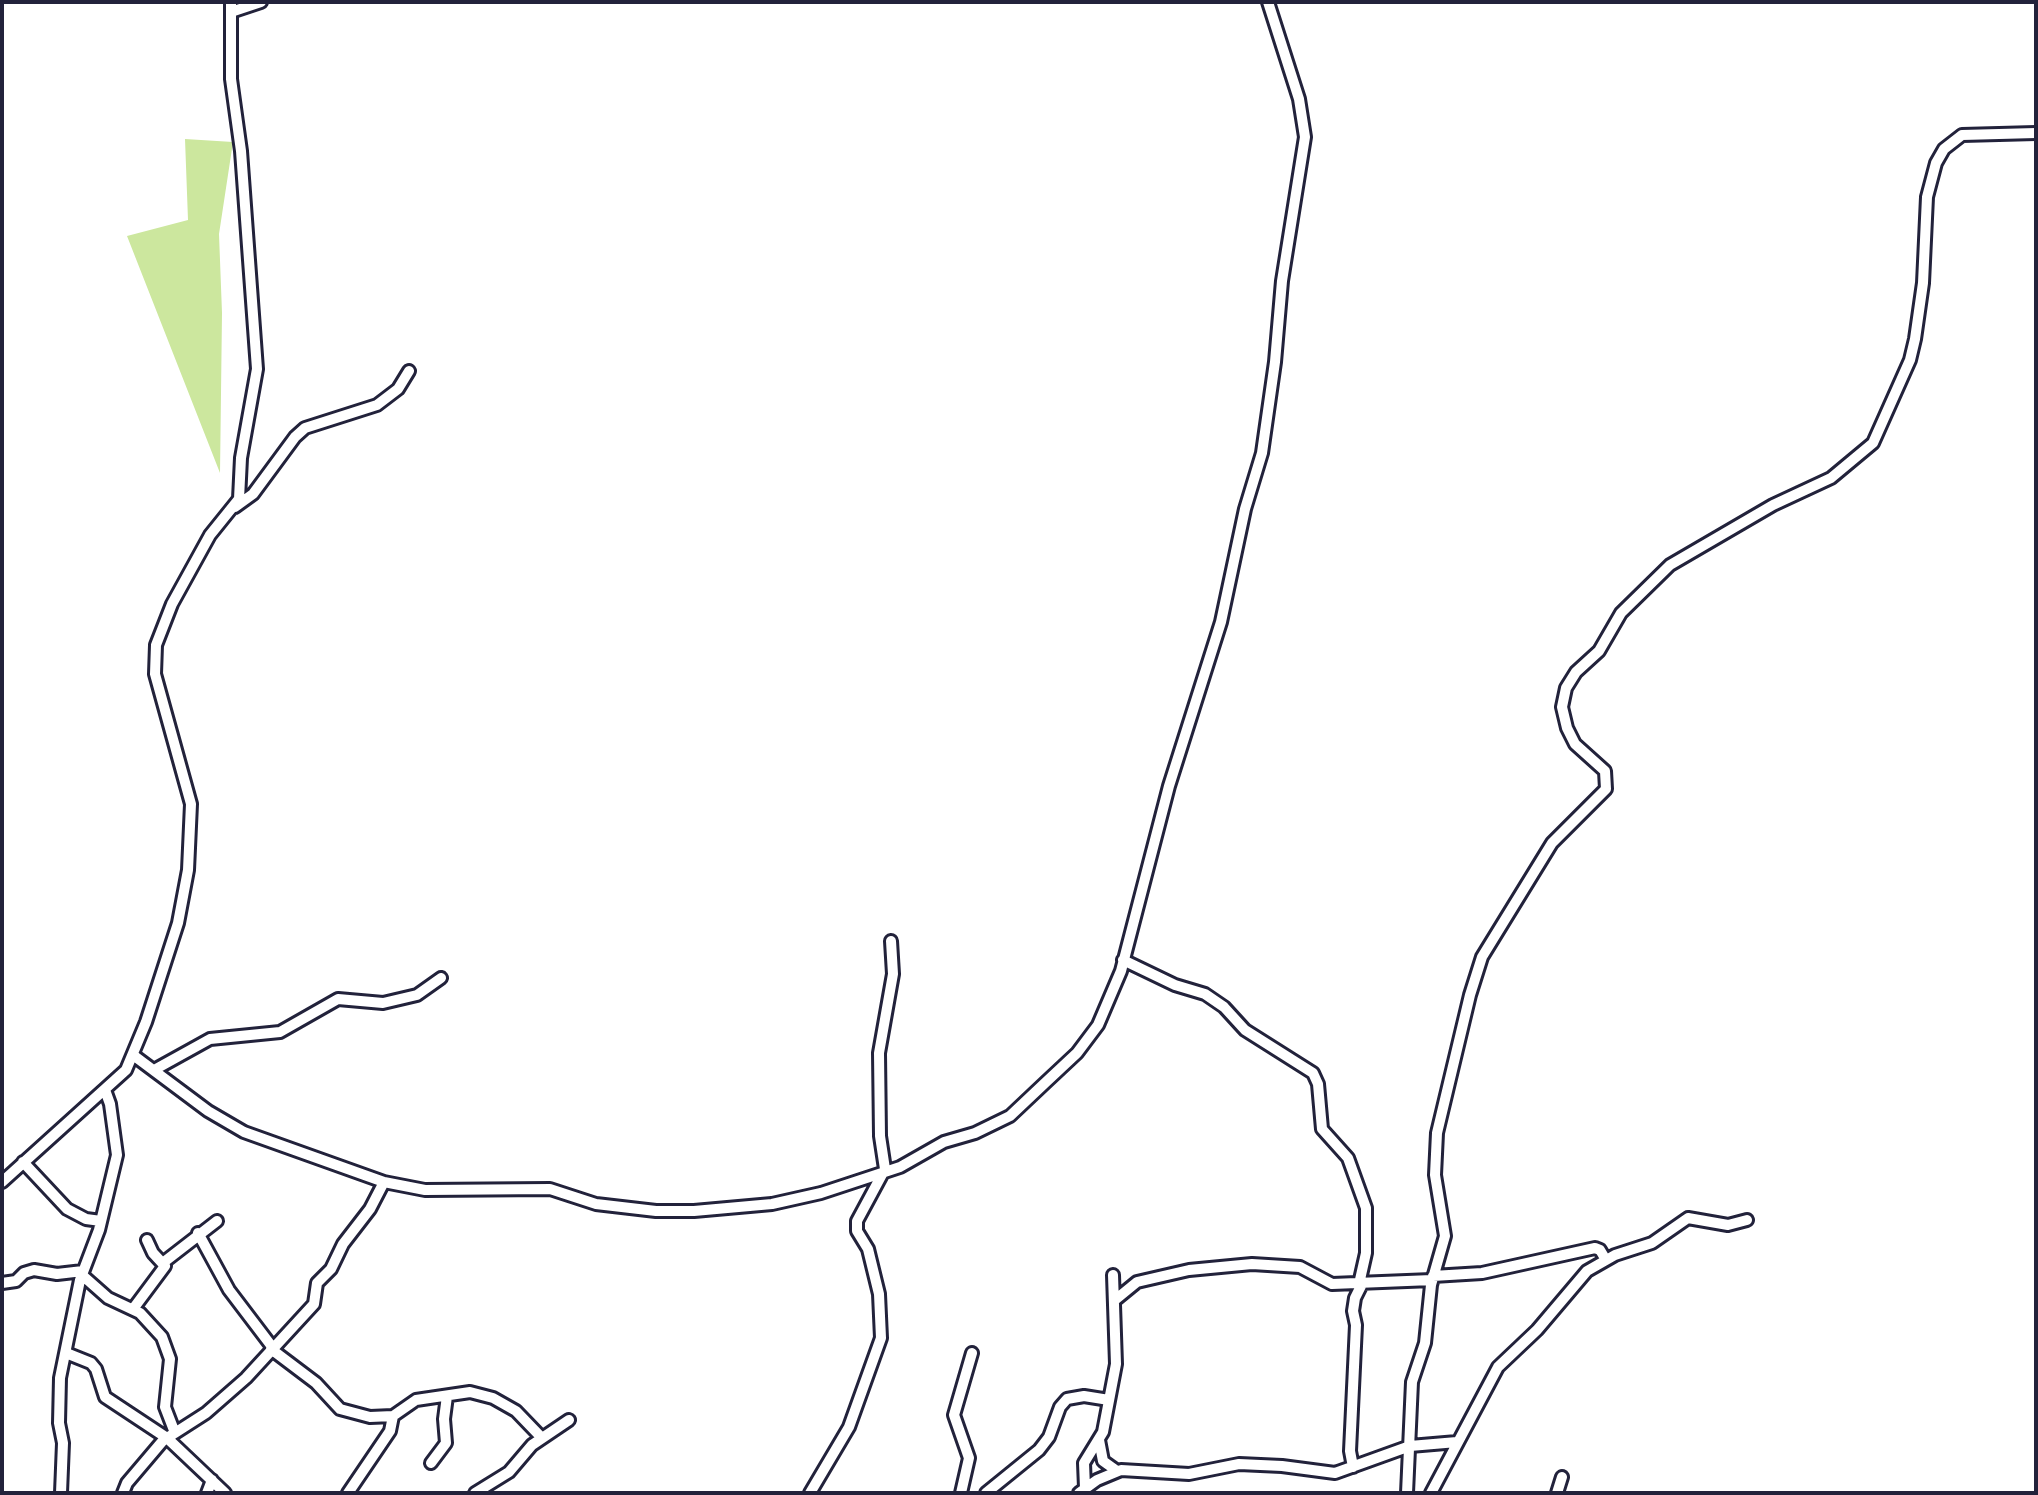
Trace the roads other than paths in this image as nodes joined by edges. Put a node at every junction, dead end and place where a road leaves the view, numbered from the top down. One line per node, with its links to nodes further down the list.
1 (261, 2): 3 (street)
2 (1268, 2): 8 (street)
3 (231, 7): 6 (street)
4 (2036, 133): 26 (street)
5 (409, 371): 6 (street)
6 (233, 508): 10 (street)
7 (891, 941): 14 (street)
8 (1124, 960): 14 (street); 28 (street)
9 (441, 978): 11 (street)
10 (133, 1055): 11 (street); 12 (street)
11 (153, 1070): 16 (street)
12 (105, 1090): 13 (street); 18 (street)
13 (23, 1162): 15 (street); 18 (street)
14 (886, 1169): 16 (street); 56 (street)
15 (2, 1182)
16 (384, 1182): 31 (street)
17 (1747, 1220): 22 (street)
18 (101, 1221): 24 (street)
19 (218, 1221): 20 (street)
20 (198, 1233): 23 (street); 31 (street)
21 (147, 1240): 23 (street)
22 (1606, 1260): 26 (street); 41 (street)
23 (164, 1262): 30 (street)
24 (83, 1273): 27 (street); 30 (street); 32 (street)
25 (1113, 1275): 29 (street)
26 (1433, 1278): 28 (street); 42 (street)
27 (2, 1283)
28 (1360, 1284): 29 (street); 44 (street)
29 (1115, 1300): 35 (street)
30 (133, 1310): 38 (street)
31 (272, 1349): 36 (street); 38 (street)
32 (66, 1353): 38 (street); 49 (street)
33 (972, 1353): 57 (street)
34 (447, 1396): 36 (street); 39 (street); 43 (street)
35 (1109, 1400): 40 (street); 58 (street)
36 (393, 1416): 53 (street)
37 (569, 1420): 39 (street)
38 (169, 1436): 47 (street); 50 (street)
39 (541, 1437): 55 (street)
40 (1099, 1440): 45 (street); 48 (street)
41 (1457, 1442): 42 (street); 60 (street)
42 (1410, 1446): 44 (street); 59 (street)
43 (430, 1463)
44 (1353, 1467): 45 (street)
45 (1117, 1471): 48 (street)
46 (1562, 1477): 61 (street)
47 (212, 1480): 51 (street); 52 (street)
48 (1082, 1491)
49 (61, 1493)
50 (123, 1493)
51 (207, 1493)
52 (225, 1493)
53 (349, 1493): 54 (street)
54 (360, 1493)
55 (475, 1493)
56 (810, 1493)
57 (961, 1493)
58 (986, 1493)
59 (1407, 1493)
60 (1431, 1493)
61 (1557, 1493)

